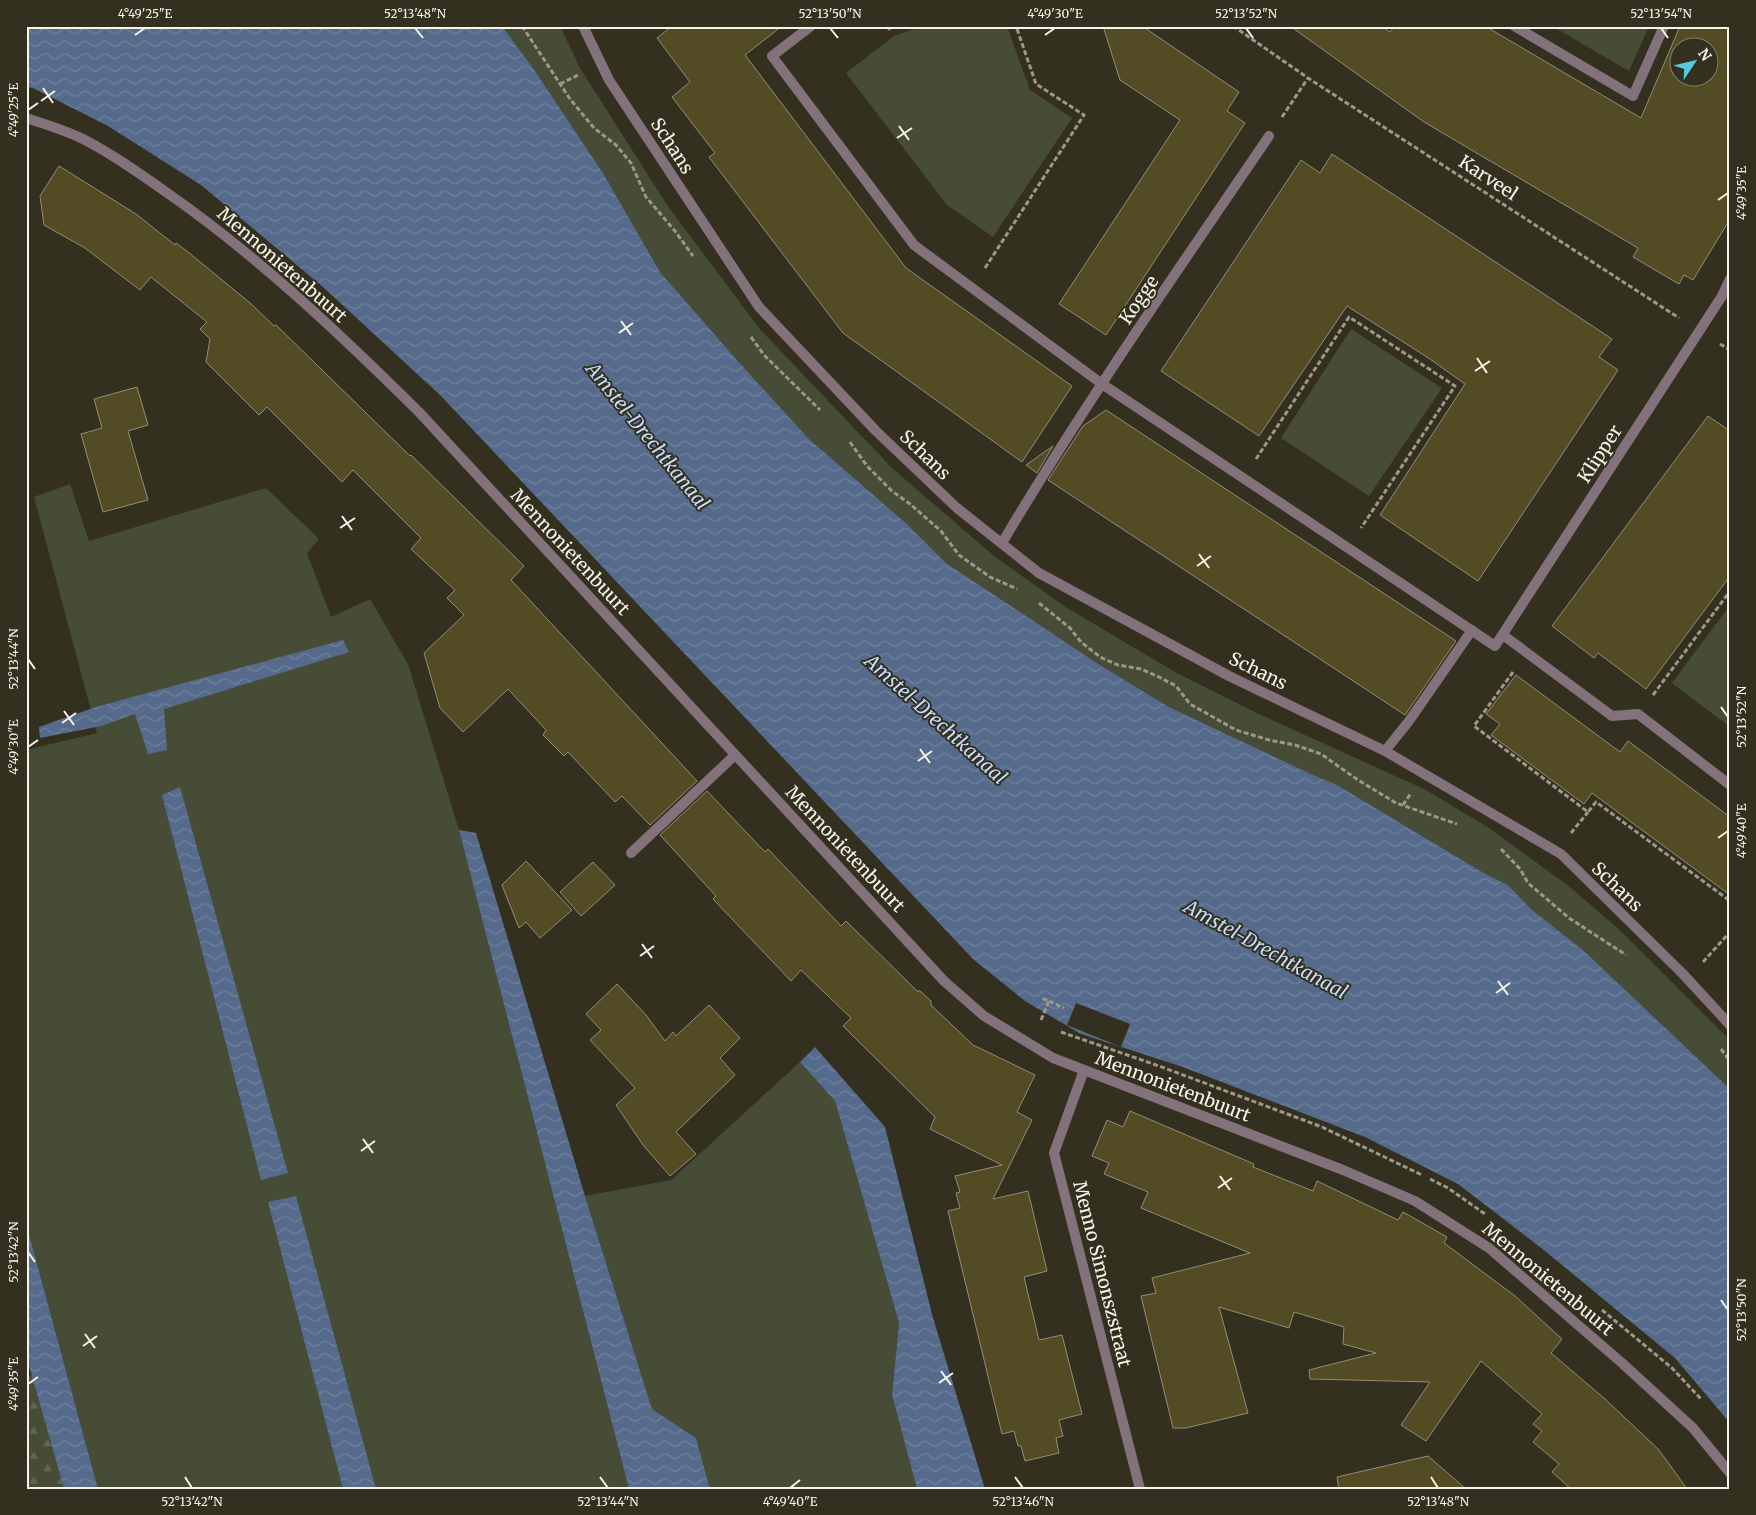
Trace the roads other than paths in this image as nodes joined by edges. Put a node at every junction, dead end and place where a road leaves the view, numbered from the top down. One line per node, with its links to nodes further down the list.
1 (583, 26): 9 (street, Schans)
2 (811, 26): 8 (street)
3 (1514, 26): 4 (street)
4 (1664, 26)
5 (26, 118): 13 (street, Mennonietenbuurt)
6 (1269, 136): 8 (street, Kogge)
7 (1730, 279): 11 (street, Klipper)
8 (1102, 384): 9 (street, Kogge); 10 (street)
9 (1002, 543): 12 (street, Schans)
10 (1472, 630): 11 (street, Klipper); 12 (street)
11 (1502, 635): 14 (street)
12 (1385, 751): 16 (street, Schans)
13 (735, 755): 15 (street); 17 (street, Mennonietenbuurt)
14 (1730, 785)
15 (631, 853)
16 (1730, 1025)
17 (1084, 1070): 18 (street, Mennonietenbuurt); 19 (street, Menno Simonszstraat)
18 (1730, 1473)
19 (1140, 1489)

